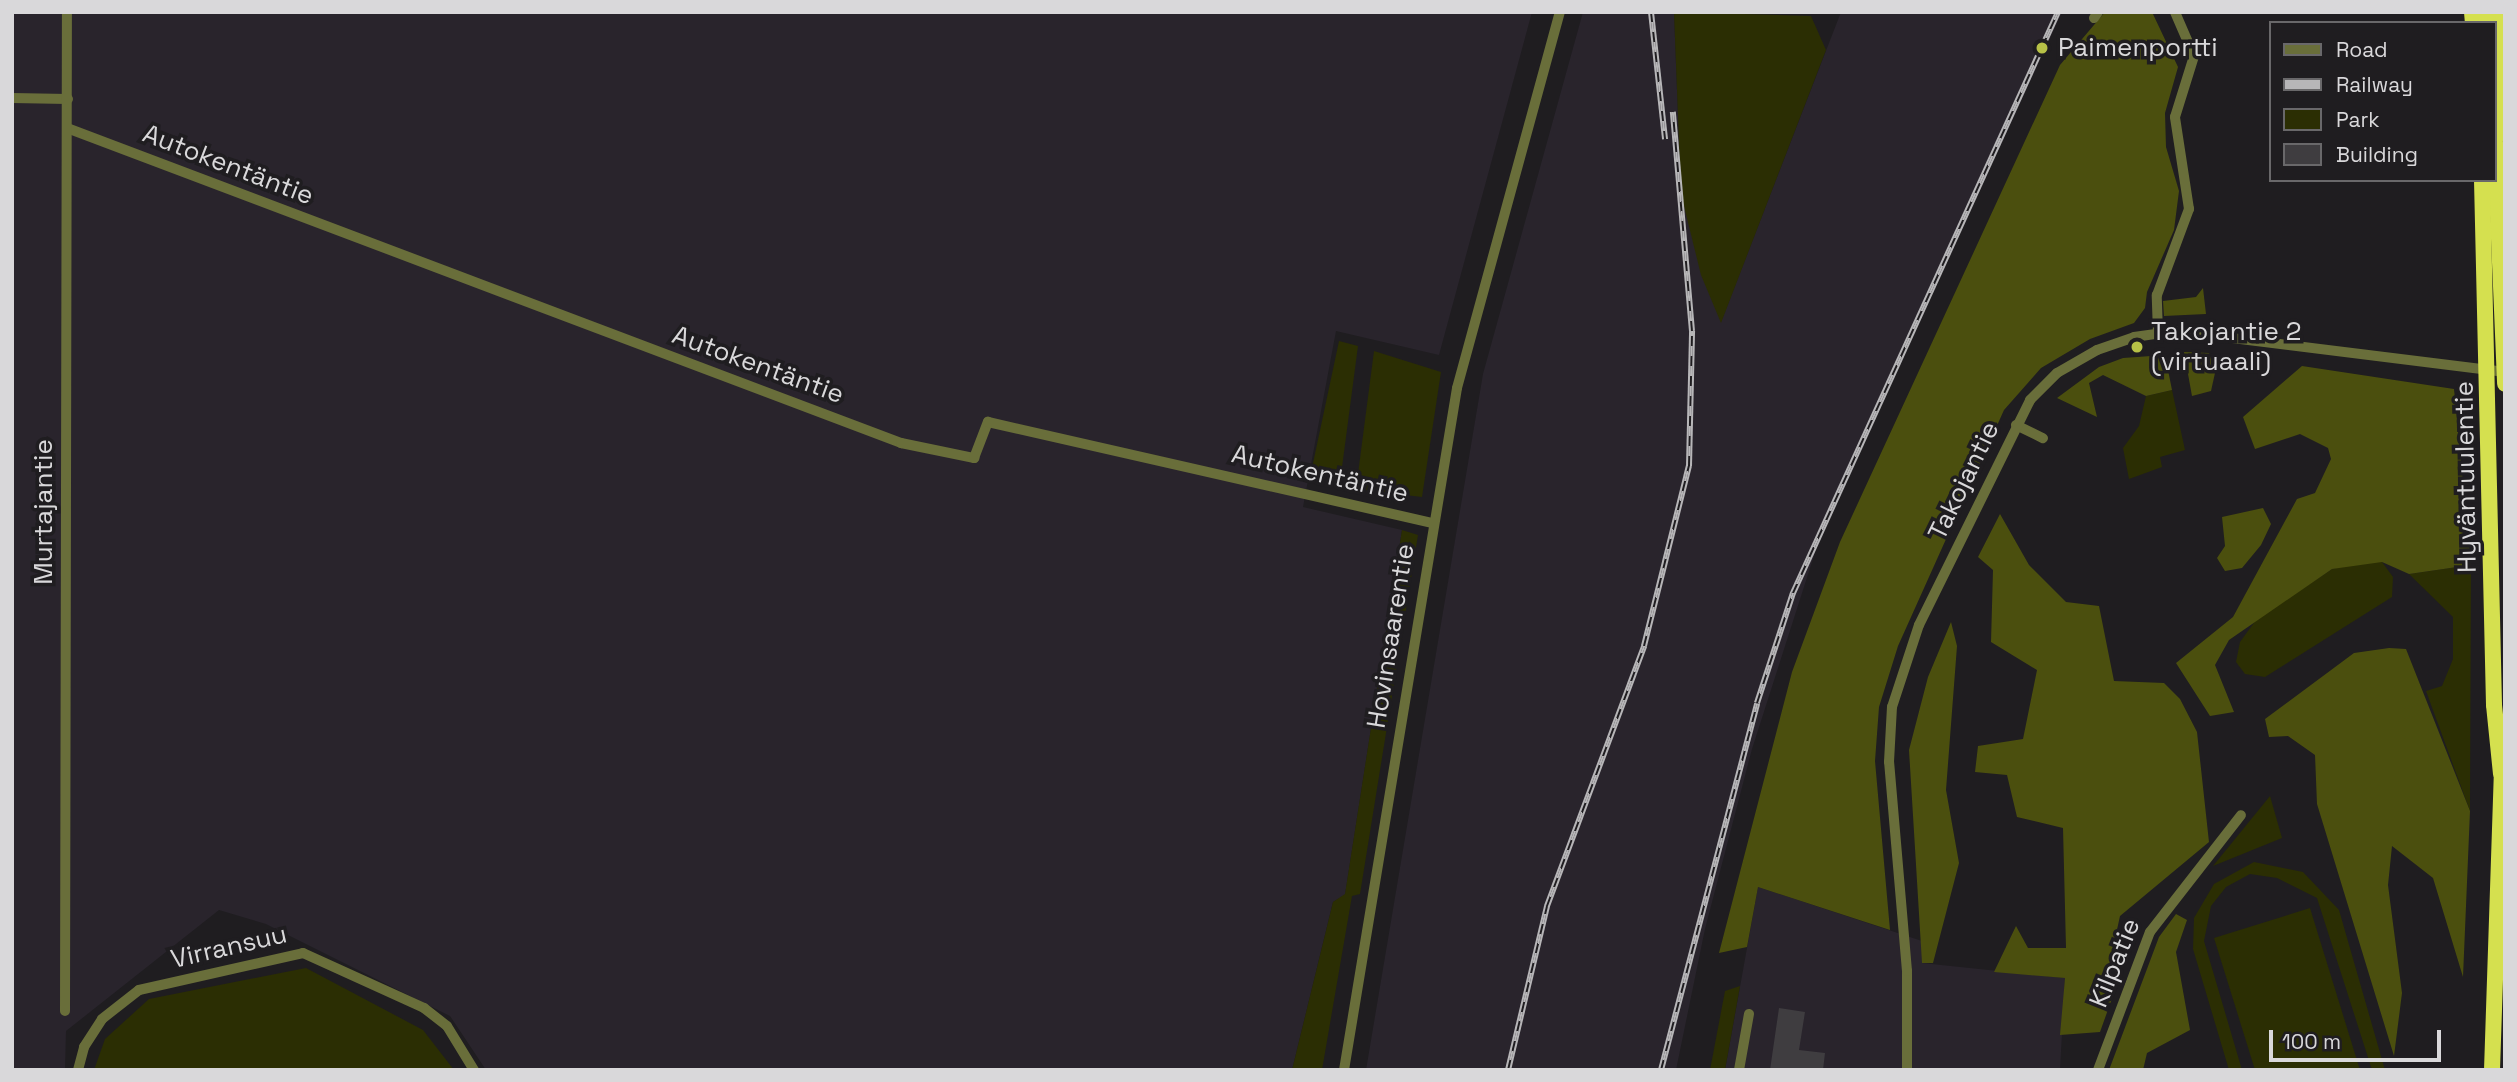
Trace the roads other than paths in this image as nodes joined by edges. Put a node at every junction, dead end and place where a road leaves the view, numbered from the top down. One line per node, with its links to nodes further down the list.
1 (67, 12): 6 (street, Murtajantie)
2 (1560, 12): 16 (street, Hovinsaarentie)
3 (2175, 12): 11 (street)
4 (2503, 12): 10 (highway)
5 (12, 99): 6 (street)
6 (68, 99): 7 (street, Murtajantie)
7 (67, 128): 16 (street, Autokentäntie); 20 (street, Murtajantie)
8 (2496, 156): 10 (highway, Hyväntuulentie)
9 (2482, 182): 18 (highway, Hyväntuulentie)
10 (2499, 212): 13 (highway, Hyväntuulentie)
11 (2158, 332): 12 (street, Takojantie); 14 (street, Takojantie)
12 (2505, 372)
13 (2505, 384)
14 (2016, 425): 15 (street); 26 (street, Takojantie)
15 (2043, 438)
16 (1433, 523): 24 (street, Hovinsaarentie)
17 (2505, 739): 18 (highway, Hyväntuulentie)
18 (2501, 774): 28 (highway, Hyväntuulentie)
19 (2241, 815): 27 (street, Kilpatie)
20 (65, 1012)
21 (1749, 1014): 25 (street)
22 (78, 1070): 23 (street, Virransuu)
23 (474, 1070)
24 (1344, 1070)
25 (1739, 1070)
26 (1907, 1070)
27 (2098, 1070)
28 (2492, 1070)

